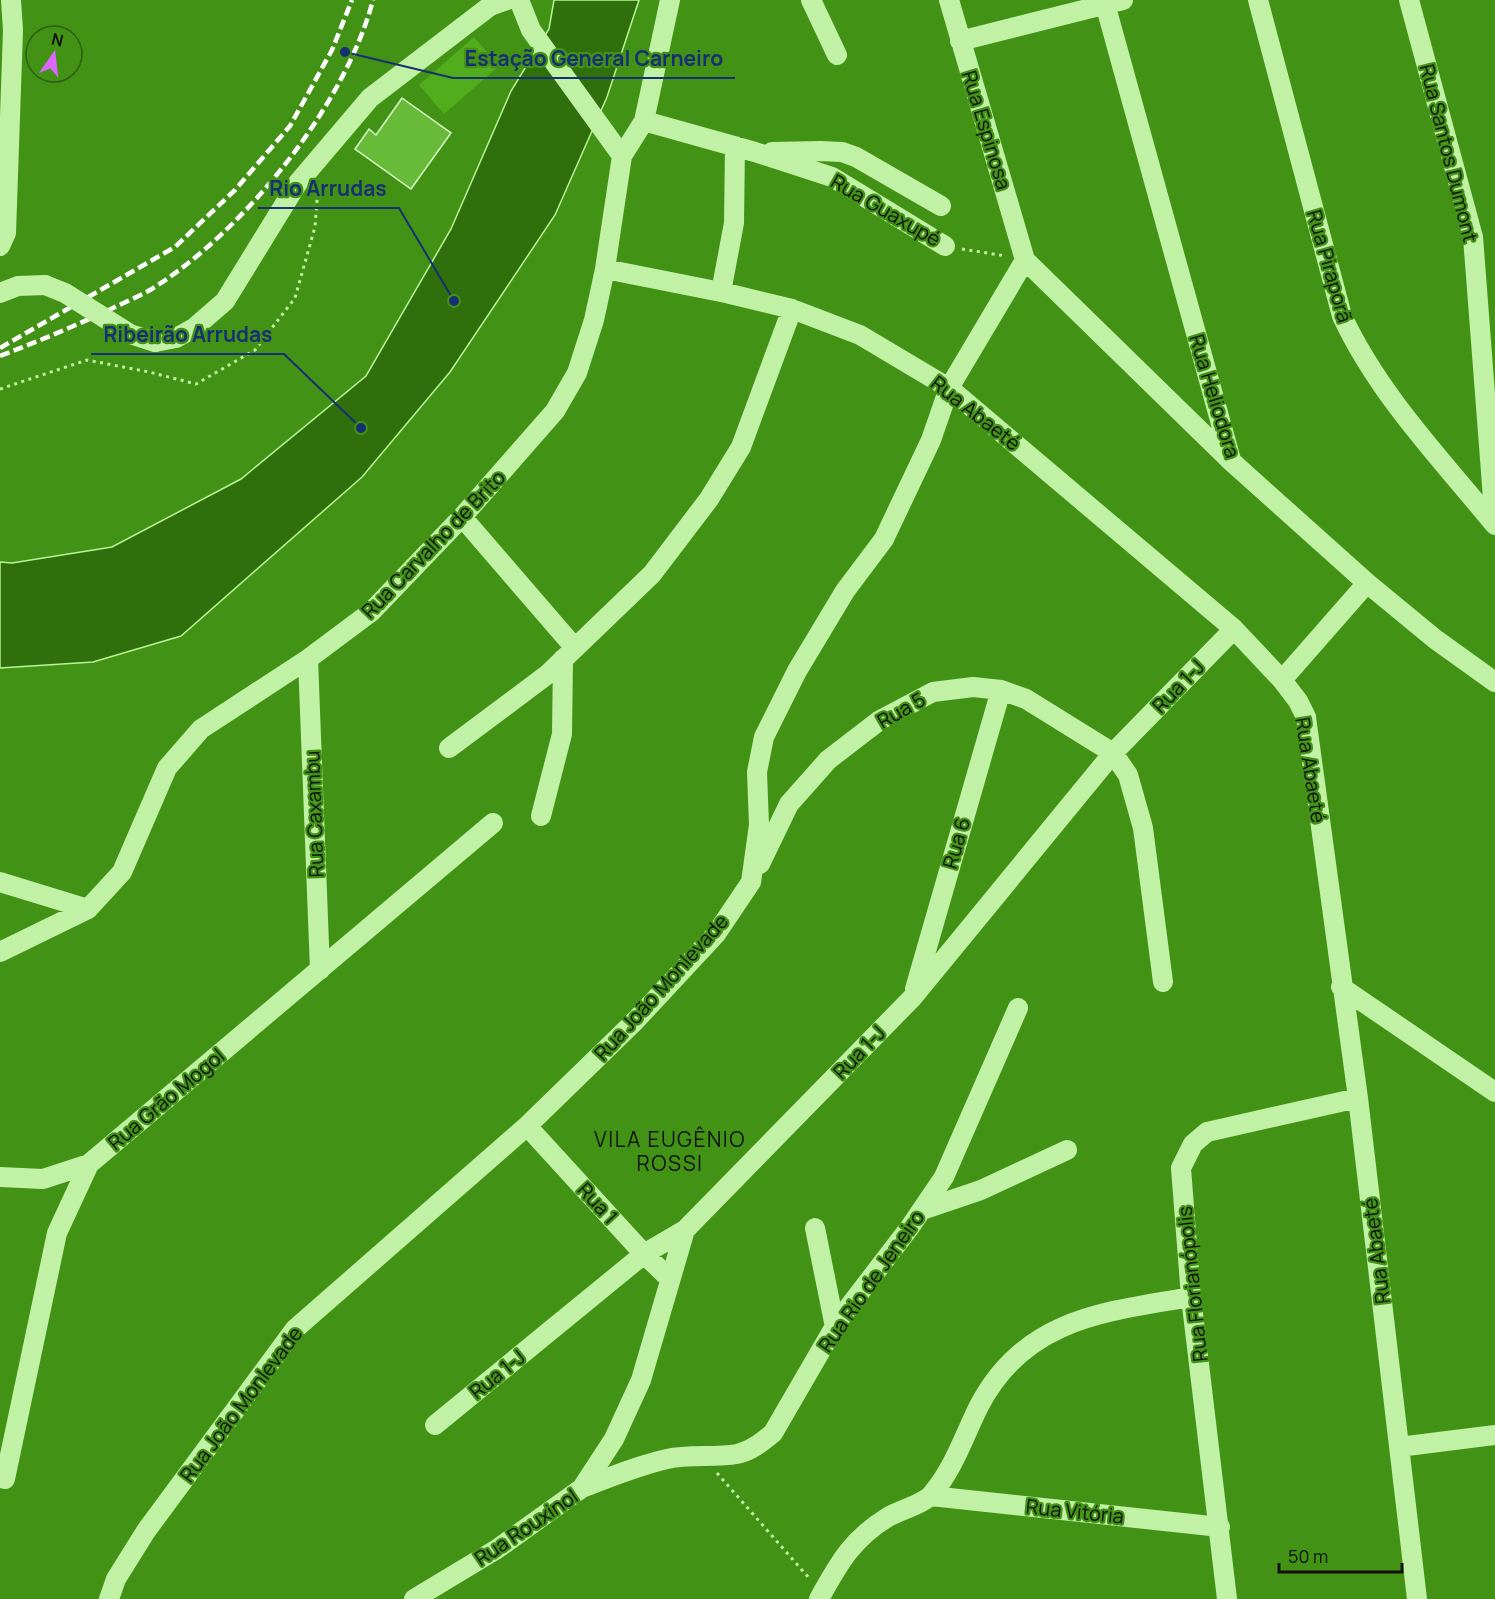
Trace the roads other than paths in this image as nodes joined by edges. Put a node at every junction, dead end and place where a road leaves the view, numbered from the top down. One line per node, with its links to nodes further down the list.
1 (11, 0): 17 (street)
2 (507, 0): 22 (street, bridge)
3 (519, 0): 15 (street)
4 (670, 0): 12 (street, Rua Carvalho de Brito)
5 (811, 0): 11 (street)
6 (949, 0): 10 (street, Rua Espinosa)
7 (1258, 0): 27 (street, Rua Piraporã)
8 (1409, 0): 27 (street, Rua Santos Dumont)
9 (1110, 2): 10 (street); 25 (street, Rua Heliodora)
10 (960, 41): 19 (street, Rua Espinosa)
11 (837, 55)
12 (644, 121): 13 (street, Rua Guaxupé); 15 (street, Rua Carvalho de Brito)
13 (735, 146): 14 (street, Rua Guaxupé); 21 (street)
14 (755, 152): 16 (street); 18 (street, Rua Guaxupé)
15 (622, 156): 20 (street, Rua Carvalho de Brito)
16 (941, 206)
17 (3, 240)
18 (945, 246)
19 (1025, 260): 24 (street, Rua João Monlevade); 25 (street)
20 (605, 269): 21 (street, Rua Abaeté); 26 (street, Rua Carvalho de Brito)
21 (721, 292): 23 (street, Rua Abaeté)
22 (0, 293)
23 (792, 309): 24 (street, Rua Abaeté); 30 (street)
24 (949, 388): 29 (street, Rua Abaeté); 40 (street, Rua João Monlevade)
25 (1232, 462): 28 (street, Rua Heliodora)
26 (462, 517): 30 (street); 31 (street, Rua Carvalho de Brito)
27 (1495, 525)
28 (1367, 583): 32 (street); 33 (street, Rua Heliodora)
29 (1234, 628): 32 (street, Rua Abaeté); 36 (street, Rua 1-J)
30 (569, 654): 35 (street); 37 (street)
31 (308, 659): 41 (street, Rua Carvalho de Brito); 43 (street, Rua Caxambu)
32 (1282, 680): 45 (street, Rua Abaeté)
33 (1495, 682)
34 (1001, 690): 36 (street, Rua 5); 40 (street, Rua 5); 46 (street, Rua 6)
35 (449, 748)
36 (1113, 753): 44 (street); 46 (street, Rua 1-J)
37 (541, 816)
38 (493, 823): 43 (street, Rua Grão Mogol)
39 (0, 882): 41 (street)
40 (751, 882): 50 (street, Rua João Monlevade)
41 (88, 909): 42 (street, Rua Carvalho de Brito)
42 (0, 952)
43 (320, 969): 52 (street, Rua Grão Mogol)
44 (1163, 982)
45 (1341, 987): 48 (street); 49 (street, Rua Abaeté)
46 (913, 997): 56 (street, Rua 1-J)
47 (1018, 1008): 54 (street, Rua Rio de Jeneiro)
48 (1495, 1092)
49 (1358, 1098): 59 (street, Rua Florianópolis); 63 (street, Rua Abaeté)
50 (527, 1126): 57 (street, Rua 1); 69 (street, Rua João Monlevade)
51 (1067, 1150): 54 (street)
52 (89, 1164): 53 (street); 64 (street, Rua Grão Mogol)
53 (0, 1177)
54 (922, 1210): 60 (street, Rua Rio de Jeneiro)
55 (815, 1228): 60 (street)
56 (685, 1230): 57 (street, Rua 1-J); 58 (street, Rua Rouxinol)
57 (644, 1254): 58 (street, Rua 1); 61 (street, Rua 1-J)
58 (670, 1279): 65 (street, Rua Rouxinol)
59 (1191, 1297): 66 (street); 67 (street, Rua Florianópolis)
60 (835, 1326): 65 (street, Rua Rio de Jeneiro)
61 (435, 1425)
62 (1495, 1435): 63 (street)
63 (1399, 1448): 72 (street, Rua Abaeté)
64 (4, 1479)
65 (582, 1488): 70 (street, Rua Rouxinol)
66 (931, 1496): 67 (street, Rua Vitória); 68 (street)
67 (1220, 1527): 71 (street, Rua Florianópolis)
68 (821, 1596)
69 (109, 1599)
70 (414, 1599)
71 (1227, 1599)
72 (1417, 1599)

